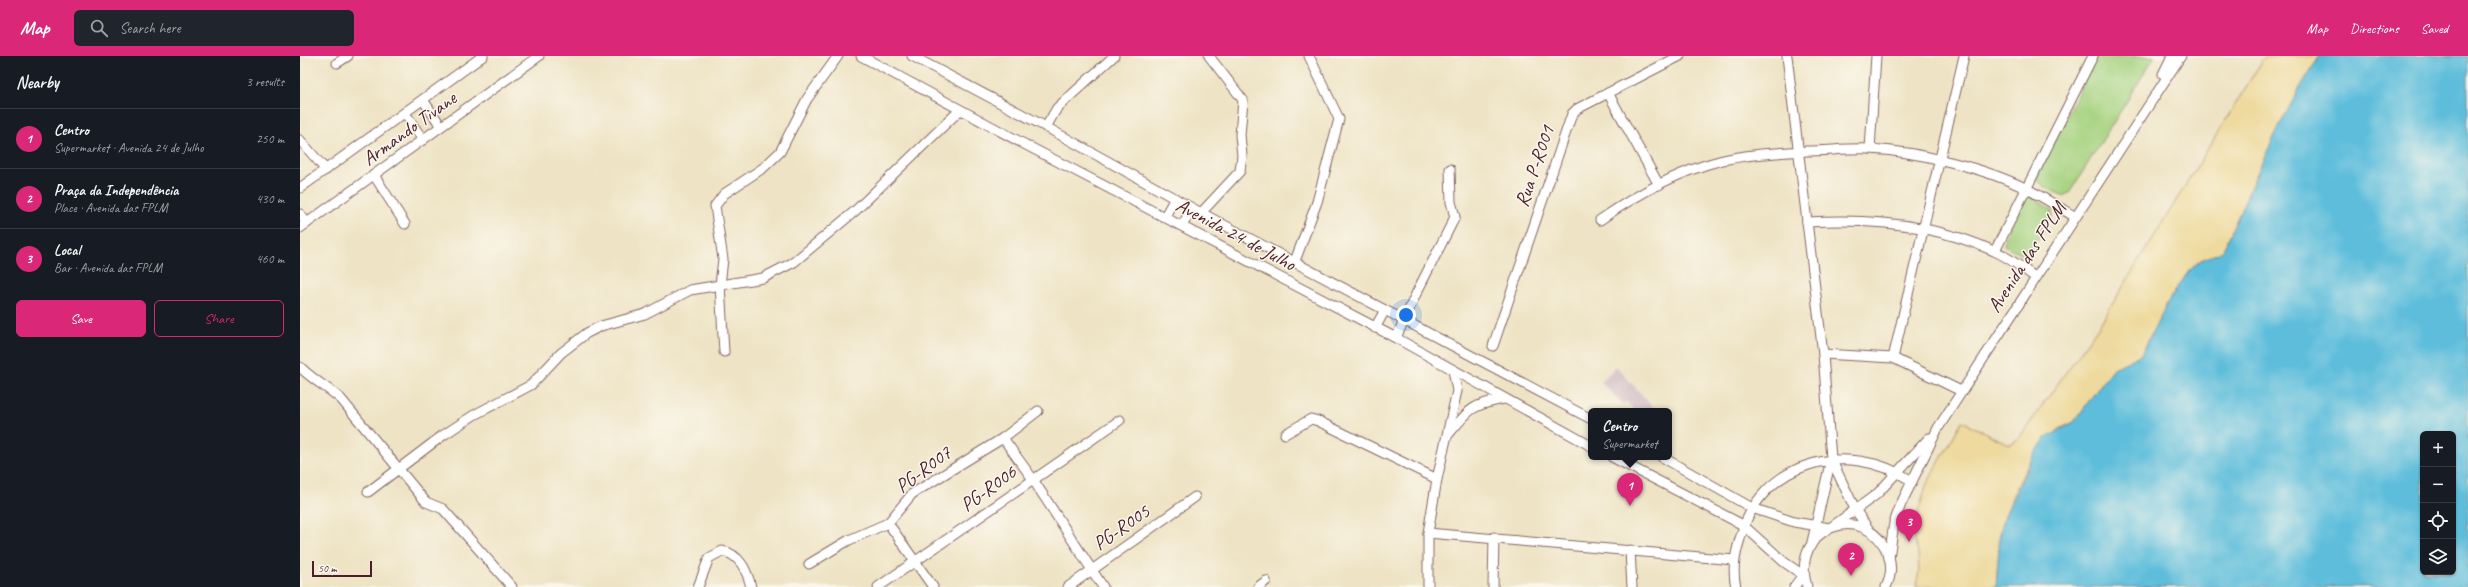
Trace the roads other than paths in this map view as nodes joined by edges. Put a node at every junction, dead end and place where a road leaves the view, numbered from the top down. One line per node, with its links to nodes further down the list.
1 (348, 56): 17 (street)
2 (483, 56): 19 (street, Armando Tivane)
3 (539, 56): 23 (street, Armando Tivane)
4 (838, 56): 51 (street)
5 (861, 56): 21 (street, Avenida 24 de Julho)
6 (912, 56): 24 (street, Avenida 24 de Julho)
7 (1114, 56): 24 (street)
8 (1209, 56): 38 (street)
9 (1309, 56): 49 (street)
10 (1680, 56): 18 (street, Rua P-R001)
11 (1787, 56): 28 (street)
12 (1876, 56): 27 (street)
13 (1964, 56): 29 (street)
14 (2093, 56): 35 (street)
15 (2172, 56): 20 (street)
16 (2181, 56): 20 (street)
17 (337, 63)
18 (1608, 93): 33 (street); 56 (street, Rua P-R001)
19 (423, 100): 22 (street, Armando Tivane); 23 (street)
20 (2146, 107): 41 (street, Avenida das FPLM)
21 (960, 110): 40 (street, Avenida 24 de Julho); 51 (street)
22 (405, 112): 26 (street); 31 (street, Armando Tivane)
23 (441, 126): 26 (street, Armando Tivane)
24 (1046, 127): 36 (street, Avenida 24 de Julho)
25 (300, 140): 31 (street)
26 (423, 140): 32 (street, Armando Tivane)
27 (1870, 149): 28 (street); 29 (street)
28 (1798, 152): 33 (street); 43 (street)
29 (1939, 159): 35 (street); 47 (street)
30 (1450, 169): 53 (street)
31 (326, 170): 34 (street, Armando Tivane)
32 (374, 175): 44 (street); 45 (street, Armando Tivane)
33 (1659, 185): 42 (street)
34 (300, 188)
35 (2026, 188): 41 (street); 48 (street)
36 (1175, 198): 37 (street, Avenida 24 de Julho); 40 (street)
37 (1192, 208): 38 (street, Avenida 24 de Julho); 46 (street)
38 (1201, 212): 49 (street, Avenida 24 de Julho)
39 (300, 214): 45 (street)
40 (1165, 216): 46 (street, Avenida 24 de Julho)
41 (2074, 216): 50 (street, Avenida das FPLM)
42 (1600, 220)
43 (1807, 222): 47 (street); 58 (street)
44 (405, 224)
45 (303, 226)
46 (1182, 226): 54 (street, Avenida 24 de Julho)
47 (1924, 227): 48 (street); 59 (street)
48 (1995, 251): 50 (street)
49 (1295, 261): 52 (street, Avenida 24 de Julho)
50 (2035, 277): 62 (street, Avenida das FPLM)
51 (720, 285): 57 (street); 75 (street)
52 (1385, 310): 53 (street, Avenida 24 de Julho); 54 (street)
53 (1404, 320): 55 (street); 65 (street, Avenida 24 de Julho)
54 (1375, 328): 55 (street, Avenida 24 de Julho)
55 (1396, 338): 61 (street, Avenida 24 de Julho)
56 (1493, 346)
57 (724, 352)
58 (1823, 354): 59 (street); 72 (street)
59 (1893, 358): 62 (street)
60 (300, 367): 75 (street)
61 (1453, 370): 63 (street, Avenida 24 de Julho); 69 (street)
62 (1961, 391): 67 (street, Avenida das FPLM)
63 (1504, 399): 69 (street); 71 (street, Avenida 24 de Julho)
64 (1038, 411): 70 (street, PG-R007)
65 (1588, 417)
66 (1120, 420): 77 (street, PG-R006)
67 (1938, 428): 76 (street, Avenida das FPLM); 79 (street, Avenida das FPLM)
68 (1285, 434): 78 (street)
69 (1447, 436): 78 (street)
70 (1003, 438): 77 (street); 84 (street, PG-R007)
71 (1588, 444)
72 (1832, 459): 76 (street); 82 (street); 83 (street); 86 (street)
73 (1623, 460): 85 (street)
74 (1667, 460): 82 (street)
75 (398, 467): 80 (street); 100 (street)
76 (1899, 472): 79 (street); 83 (street, Avenida das FPLM)
77 (1032, 478): 95 (street, PG-R006); 97 (street)
78 (1437, 479): 89 (street)
79 (1912, 481): 93 (street, Avenida das FPLM)
80 (368, 492)
81 (1195, 497): 97 (street, PG-R005)
82 (1752, 508): 85 (street); 86 (street)
83 (1856, 511): 87 (street, Avenida das FPLM); 88 (street)
84 (888, 523): 95 (street); 96 (street, PG-R007)
85 (1743, 525): 94 (street); 98 (street)
86 (1815, 526): 87 (street); 91 (street)
87 (1830, 528): 88 (street); 91 (street, Avenida das FPLM)
88 (1869, 531): 93 (street)
89 (1428, 533): 90 (street); 108 (street)
90 (1494, 537): 92 (street); 109 (street)
91 (1812, 542): 98 (street)
92 (1630, 550): 94 (street); 110 (street)
93 (1889, 558): 114 (street, Avenida das FPLM)
94 (1734, 560): 111 (street)
95 (915, 562): 103 (street, PG-R006); 104 (street)
96 (809, 564)
97 (1092, 570): 105 (street, PG-R005); 106 (street)
98 (1803, 575): 112 (street); 113 (street)
99 (1266, 581): 107 (street)
100 (512, 587)
101 (698, 587): 102 (street)
102 (752, 587)
103 (878, 587)
104 (933, 587)
105 (1068, 587)
106 (1103, 587)
107 (1258, 587)
108 (1428, 587)
109 (1492, 587)
110 (1632, 587)
111 (1736, 587)
112 (1794, 587)
113 (1807, 587)
114 (1886, 587)

